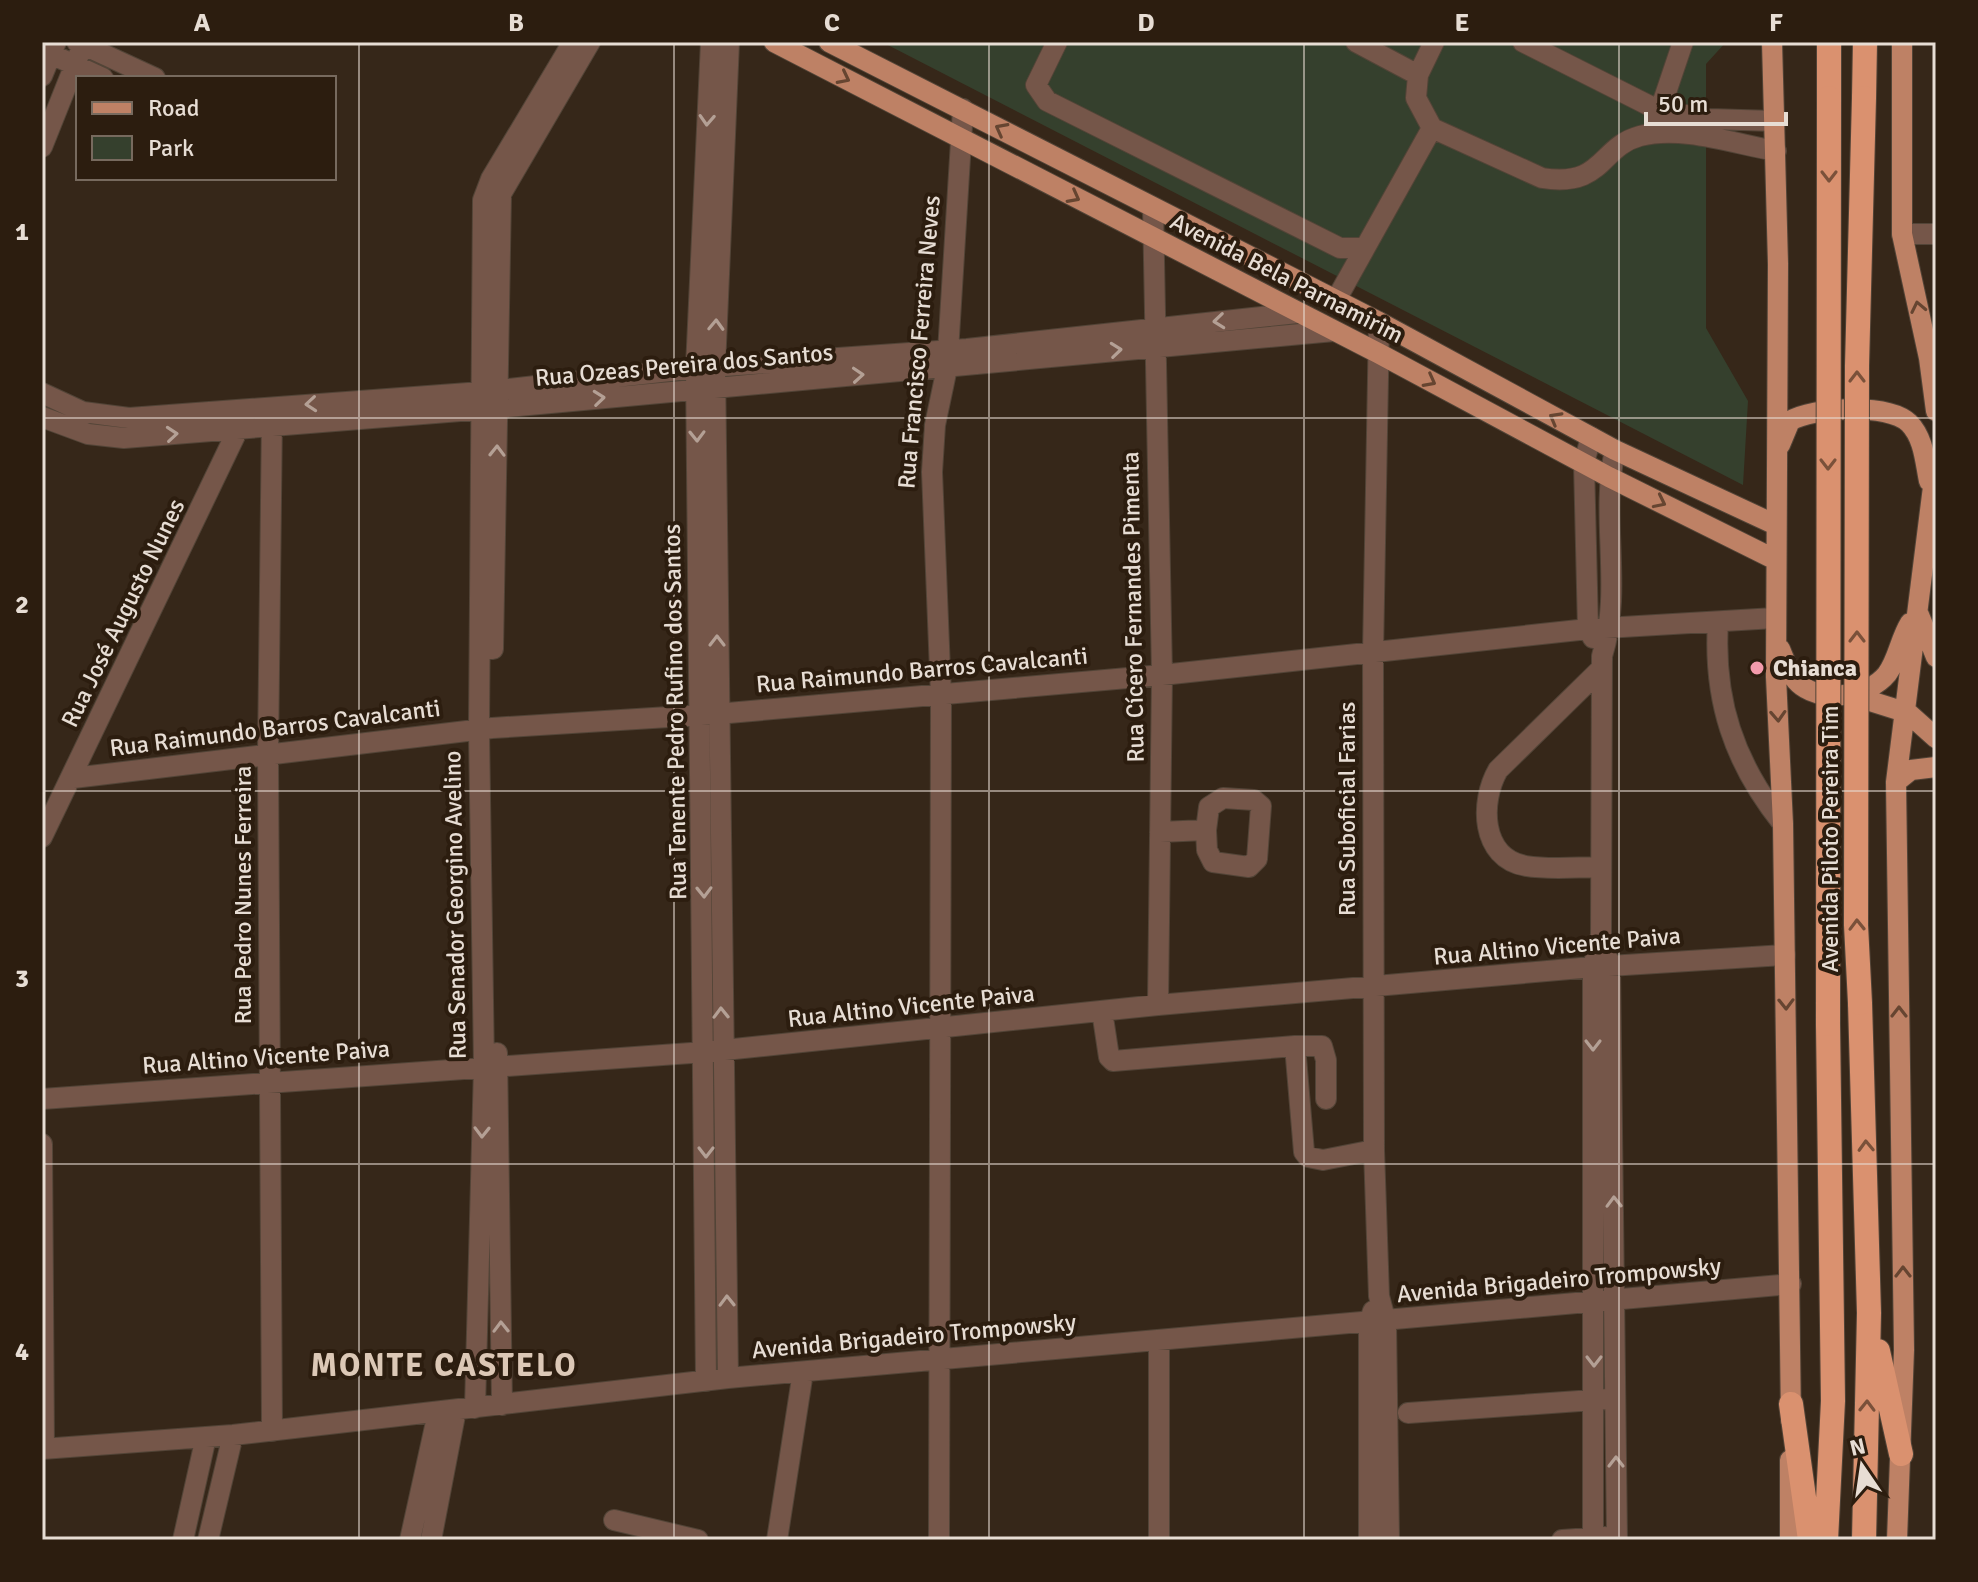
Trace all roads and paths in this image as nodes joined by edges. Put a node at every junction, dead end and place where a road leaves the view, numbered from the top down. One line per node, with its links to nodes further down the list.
1 (573, 42): 45 (street, Rua Senador Georgino Avelino)
2 (590, 42): 45 (street, Rua Senador Georgino Avelino)
3 (711, 42): 43 (street, Rua Tenente Pedro Rufino dos Santos, one-way to 43)
4 (729, 42): 43 (street, Rua Tenente Pedro Rufino dos Santos, one-way to 4)
5 (774, 42): 28 (main road, Avenida Bela Parnamirim, one-way to 28)
6 (829, 42): 23 (main road, Avenida Bela Parnamirim)
7 (1057, 42): 35 (street)
8 (1356, 42): 19 (street)
9 (1434, 42): 19 (street)
10 (1523, 42): 24 (street)
11 (1683, 42): 24 (street)
12 (1772, 42): 25 (main road)
13 (1829, 42): 135 (highway, Avenida Piloto Pereira Tim, one-way to 135, bridge)
14 (1865, 42): 101 (highway, Avenida Piloto Pereira Tim, one-way to 14, bridge)
15 (1902, 42): 32 (main road)
16 (81, 43): 18 (street); 22 (street)
17 (49, 49): 18 (street); 20 (street)
18 (75, 65): 21 (street); 29 (street)
19 (1418, 75): 26 (street)
20 (42, 76)
21 (99, 76)
22 (151, 76)
23 (963, 109): 28 (street, Rua Francisco Ferreira Neves); 31 (main road, Avenida Bela Parnamirim, one-way to 23)
24 (1658, 110): 25 (street); 27 (street)
25 (1774, 121): 30 (main road)
26 (1432, 128): 27 (street); 35 (street)
27 (1655, 134): 30 (street)
28 (962, 138): 34 (main road, Avenida Bela Parnamirim, one-way to 34); 42 (street, Rua Francisco Ferreira Neves)
29 (42, 147)
30 (1776, 151): 52 (main road)
31 (1153, 208): 34 (street, Rua Cícero Fernandes Pimenta); 36 (main road, Avenida Bela Parnamirim)
32 (1902, 234): 33 (street); 46 (main road, one-way to 32)
33 (1936, 234)
34 (1154, 239): 37 (main road, Avenida Bela Parnamirim); 40 (street, Rua Cícero Fernandes Pimenta)
35 (1365, 248): 36 (street)
36 (1336, 300): 38 (main road, Avenida Bela Parnamirim)
37 (1297, 313): 39 (main road, Avenida Bela Parnamirim); 40 (street, Rua Ozeas Pereira dos Santos, one-way to 40)
38 (1379, 322): 41 (street, Rua Suboficial Farias); 50 (main road, Avenida Bela Parnamirim, one-way to 38)
39 (1334, 331): 40 (street, Rua Ozeas Pereira dos Santos); 41 (main road, Avenida Bela Parnamirim)
40 (1155, 336): 42 (street, Rua Ozeas Pereira dos Santos); 67 (street, Rua Cícero Fernandes Pimenta)
41 (1378, 353): 53 (main road, Avenida Bela Parnamirim, one-way to 53); 64 (street, Rua Suboficial Farias)
42 (948, 359): 43 (street, Rua Ozeas Pereira dos Santos); 68 (street, Rua Francisco Ferreira Neves)
43 (706, 377): 45 (street, Rua Ozeas Pereira dos Santos); 71 (street, Rua Tenente Pedro Rufino dos Santos)
44 (42, 393): 47 (street, Rua Ozeas Pereira dos Santos)
45 (490, 400): 48 (street, Rua Ozeas Pereira dos Santos); 72 (street, Rua Senador Georgino Avelino)
46 (1936, 411)
47 (54, 414): 49 (street, Rua Ozeas Pereira dos Santos)
48 (272, 417): 49 (street, Rua Ozeas Pereira dos Santos); 74 (street, Rua Pedro Nunes Ferreira)
49 (244, 419): 76 (street, Rua José Augusto Nunes)
50 (1591, 437): 51 (main road, Avenida Bela Parnamirim); 53 (street)
51 (1615, 450): 55 (street); 57 (main road, Avenida Bela Parnamirim)
52 (1776, 460): 56 (main road); 57 (main road)
53 (1584, 463): 55 (main road, Avenida Bela Parnamirim); 63 (street)
54 (1936, 463): 56 (main road)
55 (1609, 477): 58 (main road, Avenida Bela Parnamirim, one-way to 58); 61 (street)
56 (1933, 498): 59 (main road)
57 (1776, 525): 58 (main road)
58 (1776, 560): 62 (main road)
59 (1925, 600): 65 (main road); 69 (main road); 70 (main road)
60 (1718, 622): 61 (street, Rua Raimundo Barros Cavalcanti); 62 (street, Rua Raimundo Barros Cavalcanti); 78 (street)
61 (1611, 627): 63 (street, Rua Raimundo Barros Cavalcanti); 66 (street)
62 (1776, 628): 69 (main road); 78 (main road, one-way to 78)
63 (1588, 629): 64 (street, Rua Raimundo Barros Cavalcanti); 66 (street)
64 (1373, 654): 67 (street, Rua Raimundo Barros Cavalcanti); 85 (street, Rua Suboficial Farias)
65 (1936, 657)
66 (1602, 662): 82 (street); 82 (street)
67 (1162, 675): 68 (street, Rua Raimundo Barros Cavalcanti); 80 (street, Rua Cícero Fernandes Pimenta)
68 (941, 695): 71 (street, Rua Raimundo Barros Cavalcanti); 88 (street, Rua Francisco Ferreira Neves)
69 (1851, 695): 70 (main road)
70 (1903, 710): 73 (main road); 77 (main road)
71 (709, 714): 72 (street, Rua Raimundo Barros Cavalcanti); 90 (street, Rua Tenente Pedro Rufino dos Santos)
72 (486, 729): 74 (street, Rua Raimundo Barros Cavalcanti); 91 (street, Rua Senador Georgino Avelino)
73 (1936, 738)
74 (268, 755): 76 (street, Rua Raimundo Barros Cavalcanti); 92 (street, Rua Pedro Nunes Ferreira)
75 (1936, 767): 77 (main road)
76 (73, 778): 81 (street, Rua José Augusto Nunes)
77 (1896, 782): 118 (main road, one-way to 77)
78 (1783, 824): 83 (main road)
79 (1206, 830): 80 (street)
80 (1160, 832): 86 (street, Rua Cícero Fernandes Pimenta)
81 (42, 837)
82 (1601, 867): 84 (street)
83 (1785, 955): 84 (street, Rua Altino Vicente Paiva); 97 (main road, one-way to 97)
84 (1602, 967): 85 (street, Rua Altino Vicente Paiva); 99 (street, one-way to 84); 100 (street, one-way to 100)
85 (1373, 987): 86 (street, Rua Altino Vicente Paiva); 96 (street, Rua Suboficial Farias)
86 (1158, 1005): 87 (street, Rua Altino Vicente Paiva)
87 (1102, 1011): 88 (street, Rua Altino Vicente Paiva); 89 (street)
88 (941, 1030): 90 (street, Rua Altino Vicente Paiva); 104 (street, Rua Francisco Ferreira Neves)
89 (1295, 1046): 94 (street); 96 (street)
90 (714, 1052): 91 (street, Rua Altino Vicente Paiva); 106 (street, Rua Tenente Pedro Rufino dos Santos, one-way to 90); 107 (street, Rua Tenente Pedro Rufino dos Santos, one-way to 107)
91 (491, 1067): 92 (street, Rua Altino Vicente Paiva); 111 (street, Rua Senador Georgino Avelino, one-way to 91); 112 (street, Rua Senador Georgino Avelino, one-way to 112)
92 (270, 1083): 93 (street, Rua Altino Vicente Paiva); 114 (street, Rua Pedro Nunes Ferreira)
93 (42, 1099)
94 (1326, 1099)
95 (42, 1144): 98 (street)
96 (1374, 1150): 102 (street, Rua Suboficial Farias)
97 (1791, 1284): 99 (street, Avenida Brigadeiro Trompowsky); 110 (main road)
98 (43, 1296): 117 (street)
99 (1616, 1302): 100 (street, Avenida Brigadeiro Trompowsky); 108 (street)
100 (1595, 1304): 102 (street, Avenida Brigadeiro Trompowsky); 109 (street, one-way to 109)
101 (1869, 1313): 118 (highway); 136 (highway, Avenida Piloto Pereira Tim, one-way to 101)
102 (1377, 1322): 103 (street, Avenida Brigadeiro Trompowsky); 130 (street, Rua Suboficial Farias); 131 (street, Rua Suboficial Farias)
103 (1159, 1340): 104 (street, Avenida Brigadeiro Trompowsky); 129 (street)
104 (938, 1359): 105 (street, Avenida Brigadeiro Trompowsky); 128 (street, Rua Francisco Ferreira Neves)
105 (803, 1372): 106 (street, Avenida Brigadeiro Trompowsky); 127 (street)
106 (728, 1378): 107 (street, Avenida Brigadeiro Trompowsky)
107 (706, 1381): 111 (street, Avenida Brigadeiro Trompowsky)
108 (1616, 1398): 109 (street); 120 (street, one-way to 108)
109 (1594, 1399): 113 (street); 121 (street)
110 (1791, 1404): 133 (main road); 134 (highway)
111 (502, 1405): 112 (street, Avenida Brigadeiro Trompowsky)
112 (456, 1410): 114 (street, Avenida Brigadeiro Trompowsky); 124 (street, Rua Senador Georgino Avelino); 125 (street, Rua Senador Georgino Avelino)
113 (1408, 1413)
114 (272, 1431): 115 (street, Avenida Brigadeiro Trompowsky)
115 (233, 1435): 116 (street, Avenida Brigadeiro Trompowsky); 123 (street)
116 (206, 1437): 117 (street, Avenida Brigadeiro Trompowsky); 122 (street)
117 (43, 1448)
118 (1901, 1454): 137 (main road)
119 (614, 1520): 126 (street)
120 (1617, 1538): 121 (street)
121 (1593, 1539): 132 (street)
122 (183, 1540)
123 (208, 1540)
124 (410, 1540)
125 (431, 1540)
126 (698, 1540)
127 (777, 1540)
128 (939, 1540)
129 (1159, 1540)
130 (1369, 1540)
131 (1389, 1540)
132 (1562, 1540)
133 (1790, 1540)
134 (1810, 1540)
135 (1826, 1540)
136 (1864, 1540)
137 (1897, 1540)

